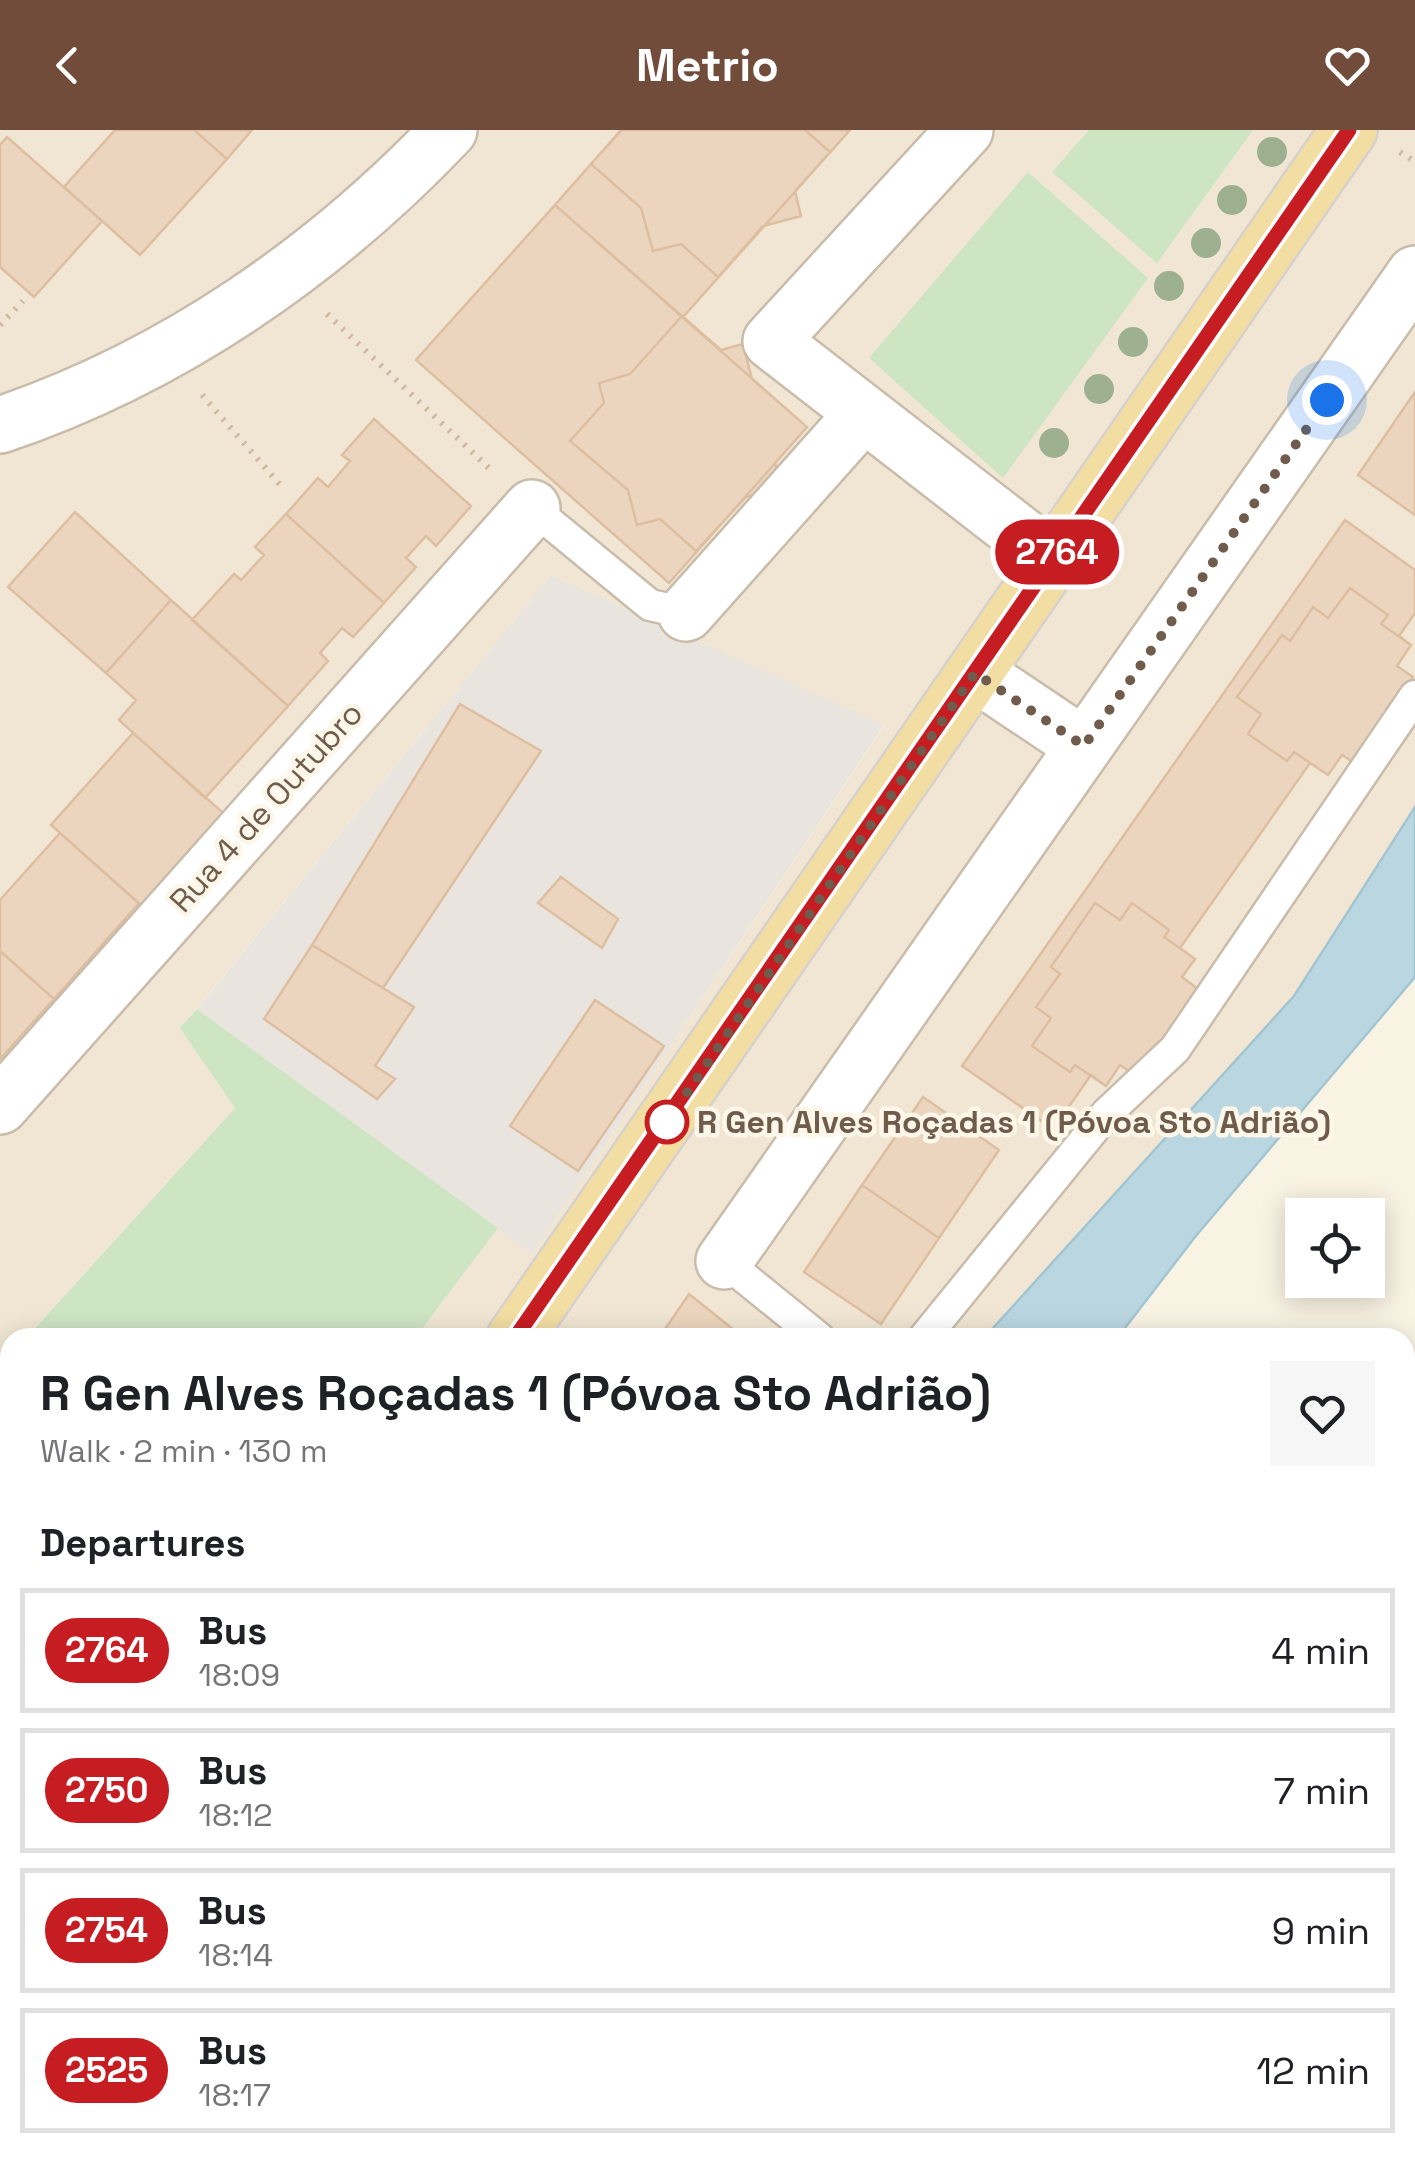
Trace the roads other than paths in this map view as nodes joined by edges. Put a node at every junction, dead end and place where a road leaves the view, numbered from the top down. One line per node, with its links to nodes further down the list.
1 (450, 130): 6 (street)
2 (964, 130): 5 (street)
3 (1349, 130): 8 (main road)
4 (1415, 274): 12 (street)
5 (864, 412): 8 (street); 9 (street)
6 (0, 425)
7 (532, 508): 9 (lane); 13 (street, Rua 4 de Outubro)
8 (1052, 559): 10 (main road)
9 (686, 613)
10 (975, 673): 12 (street); 15 (main road)
11 (1415, 696): 17 (lane)
12 (1084, 746): 14 (street)
13 (0, 1106)
14 (724, 1261): 16 (lane)
15 (522, 1328)
16 (806, 1328)
17 (932, 1328)

